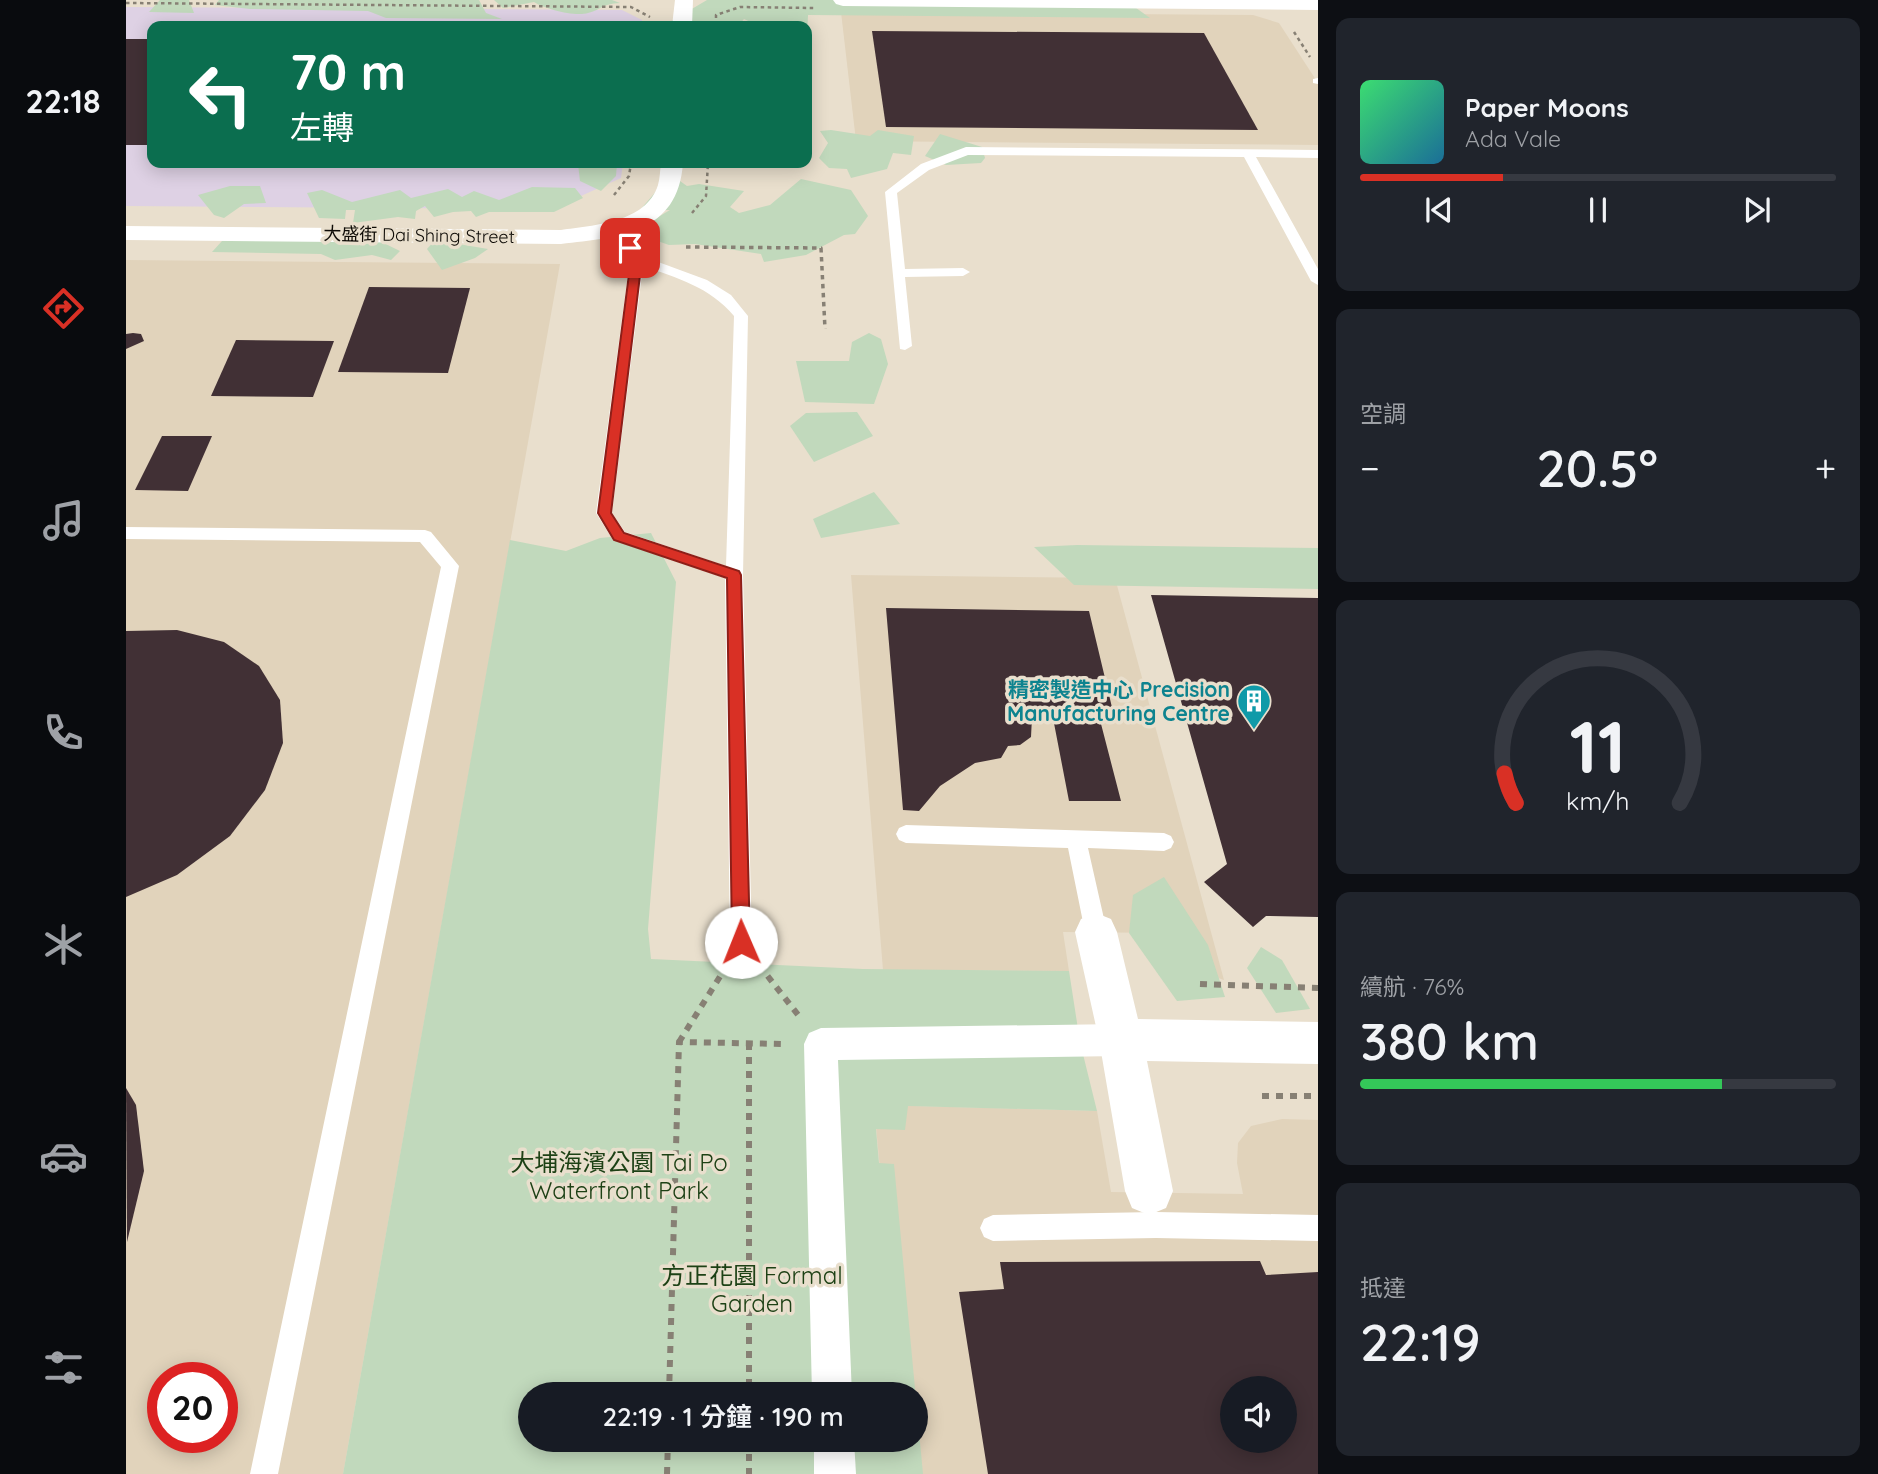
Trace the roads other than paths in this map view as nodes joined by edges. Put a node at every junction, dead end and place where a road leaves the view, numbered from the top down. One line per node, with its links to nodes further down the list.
1 (684, 0): 6 (street)
2 (843, 0): 3 (street)
3 (1083, 1): 4 (street)
4 (1295, 2): 5 (street); 7 (street)
5 (1318, 4)
6 (682, 21)
7 (1301, 26)
8 (1248, 153): 9 (lane); 15 (lane); 16 (lane)
9 (1318, 154)
10 (672, 168): 11 (street, 大盛街 Dai Shing Street)
11 (618, 227): 12 (street, 大盛街 Dai Shing Street); 13 (lane)
12 (126, 233)
13 (637, 259): 19 (lane); 19 (lane)
14 (963, 272): 15 (lane)
15 (898, 273): 17 (lane)
16 (1318, 281)
17 (905, 346)
18 (126, 533): 32 (lane)
19 (734, 575): 24 (lane)
20 (906, 834): 21 (lane)
21 (1076, 839): 22 (lane); 23 (lane)
22 (1164, 842)
23 (1096, 932): 25 (street)
24 (741, 942)
25 (1121, 1040): 26 (street); 27 (street); 30 (street)
26 (1318, 1043)
27 (1153, 1208): 28 (lane); 29 (lane)
28 (993, 1228)
29 (1318, 1228)
30 (832, 1382)
31 (834, 1452): 33 (street)
32 (264, 1474)
33 (835, 1474)

